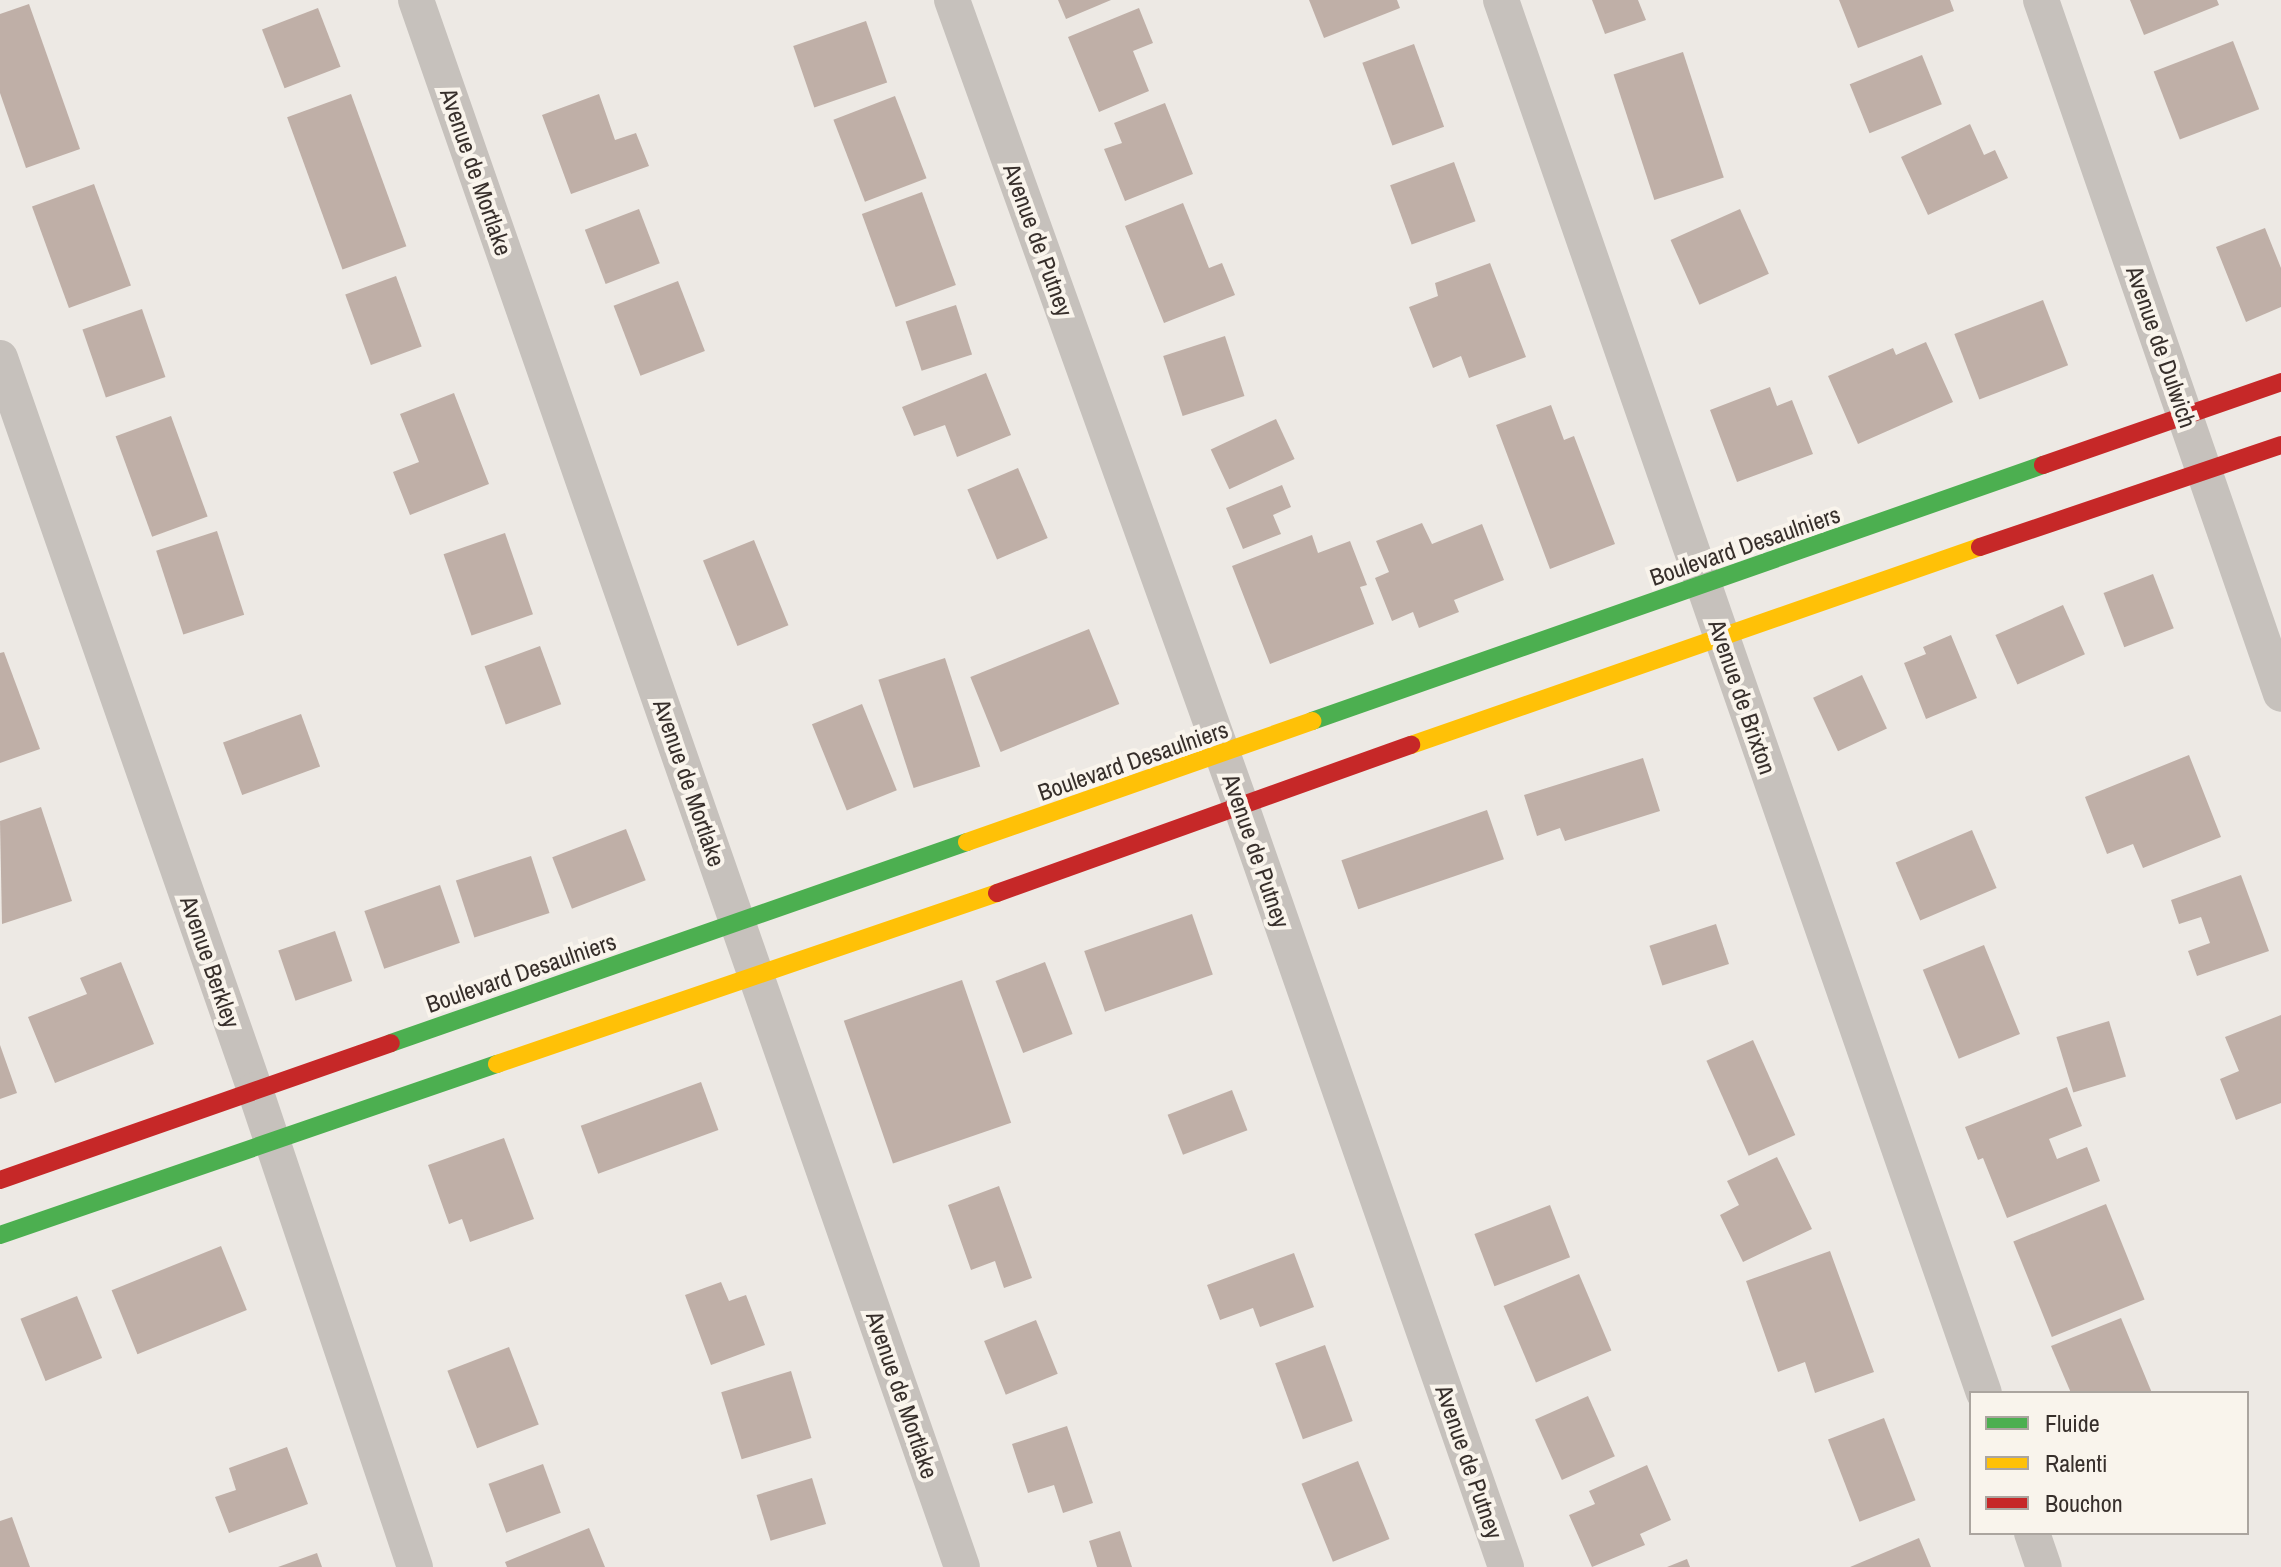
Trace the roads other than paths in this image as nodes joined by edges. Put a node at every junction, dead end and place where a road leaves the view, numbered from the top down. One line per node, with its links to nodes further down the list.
1 (416, 0): 15 (street, Avenue de Mortlake)
2 (952, 0): 13 (street, Avenue de Putney)
3 (1501, 0): 10 (street, Avenue de Brixton)
4 (2041, 0): 7 (street, Avenue de Dulwich)
5 (0, 358): 17 (street, Avenue Berkley)
6 (2281, 382): 7 (street, Boulevard Desaulniers)
7 (2186, 416): 9 (street, Avenue de Dulwich); 10 (street, Boulevard Desaulniers)
8 (2281, 445): 9 (street)
9 (2205, 472): 11 (street); 12 (street, Avenue de Dulwich)
10 (1704, 585): 11 (street, Avenue de Brixton); 13 (street, Boulevard Desaulniers)
11 (1721, 635): 14 (street); 21 (street, Avenue de Brixton)
12 (2281, 694)
13 (1222, 755): 14 (street, Avenue de Putney); 15 (street, Boulevard Desaulniers)
14 (1241, 806): 16 (street); 25 (street, Avenue de Putney)
15 (739, 923): 16 (street, Avenue de Mortlake); 17 (street, Boulevard Desaulniers)
16 (757, 977): 18 (street); 24 (street, Avenue de Mortlake)
17 (255, 1090): 18 (street, Avenue Berkley); 19 (street, Boulevard Desaulniers)
18 (271, 1140): 20 (street); 23 (street, Avenue Berkley)
19 (0, 1180)
20 (0, 1235)
21 (1983, 1391)
22 (2033, 1535): 26 (street)
23 (415, 1567)
24 (962, 1567)
25 (1506, 1567)
26 (2044, 1567)

